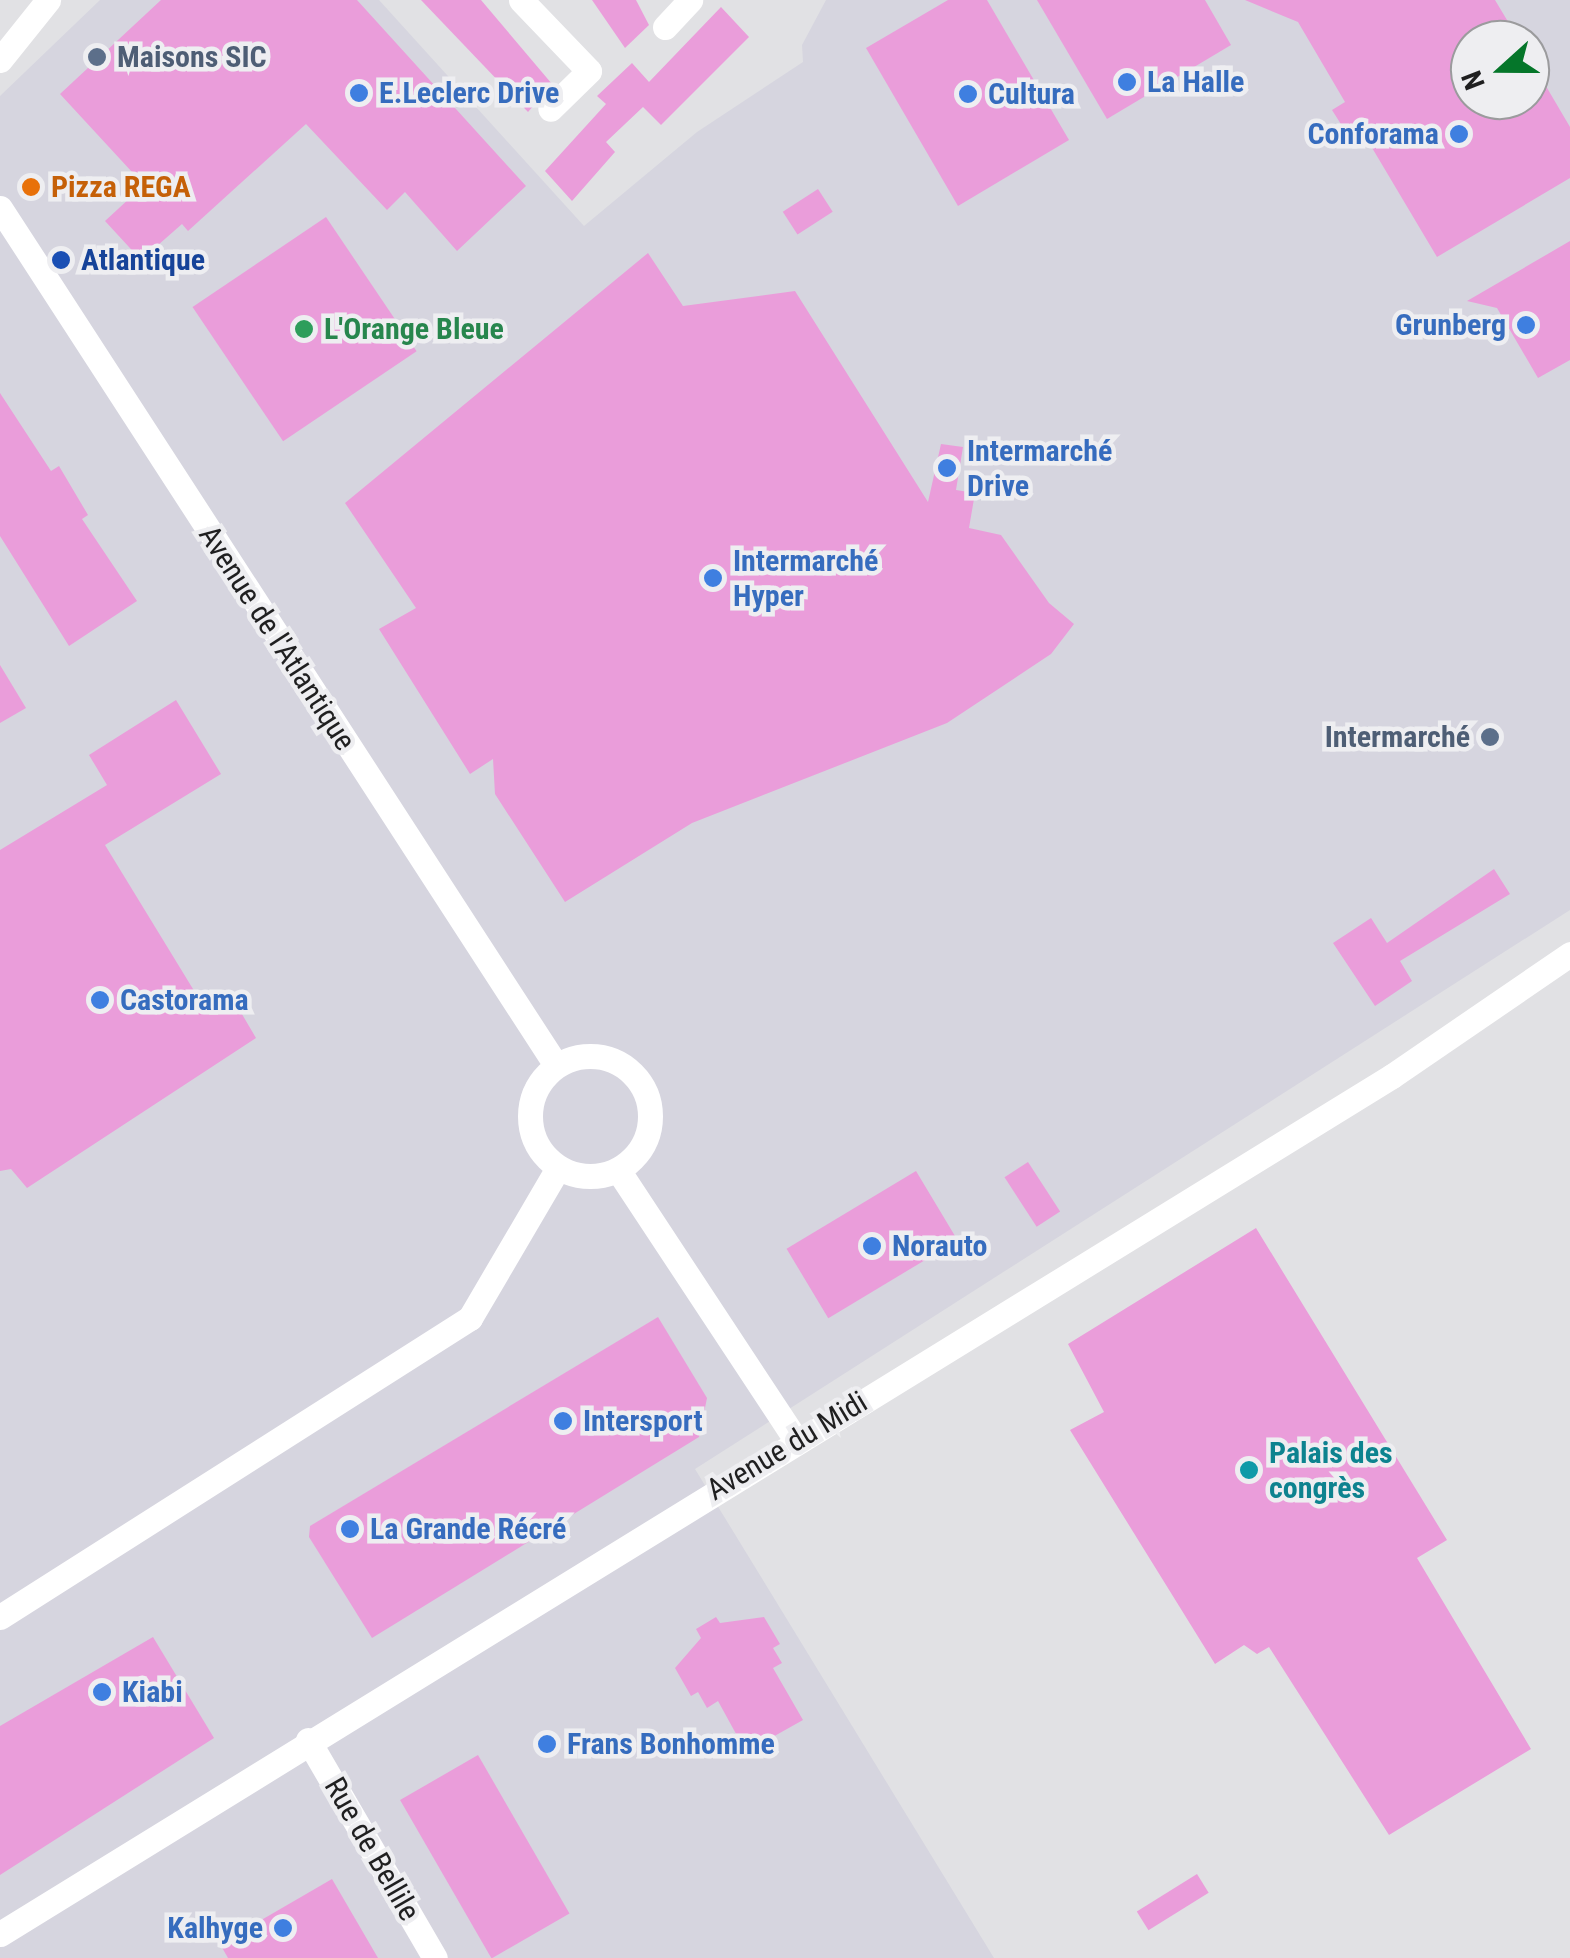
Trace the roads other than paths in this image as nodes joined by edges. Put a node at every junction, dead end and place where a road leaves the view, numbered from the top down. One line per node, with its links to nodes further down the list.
1 (48, 0): 5 (street); 6 (street)
2 (520, 0): 7 (street)
3 (690, 0): 4 (street)
4 (665, 27)
5 (0, 30)
6 (0, 60)
7 (550, 109)
8 (0, 208): 10 (street, Avenue de l'Atlantique)
9 (1570, 954): 13 (street, Avenue du Midi)
10 (556, 1066): 11 (street); 12 (street)
11 (558, 1168): 12 (street); 14 (street)
12 (618, 1170): 13 (street)
13 (796, 1440): 15 (street, Avenue du Midi)
14 (0, 1617)
15 (308, 1740): 16 (street, Avenue du Midi); 17 (street, Rue de Bellile)
16 (0, 1934)
17 (435, 1958)

